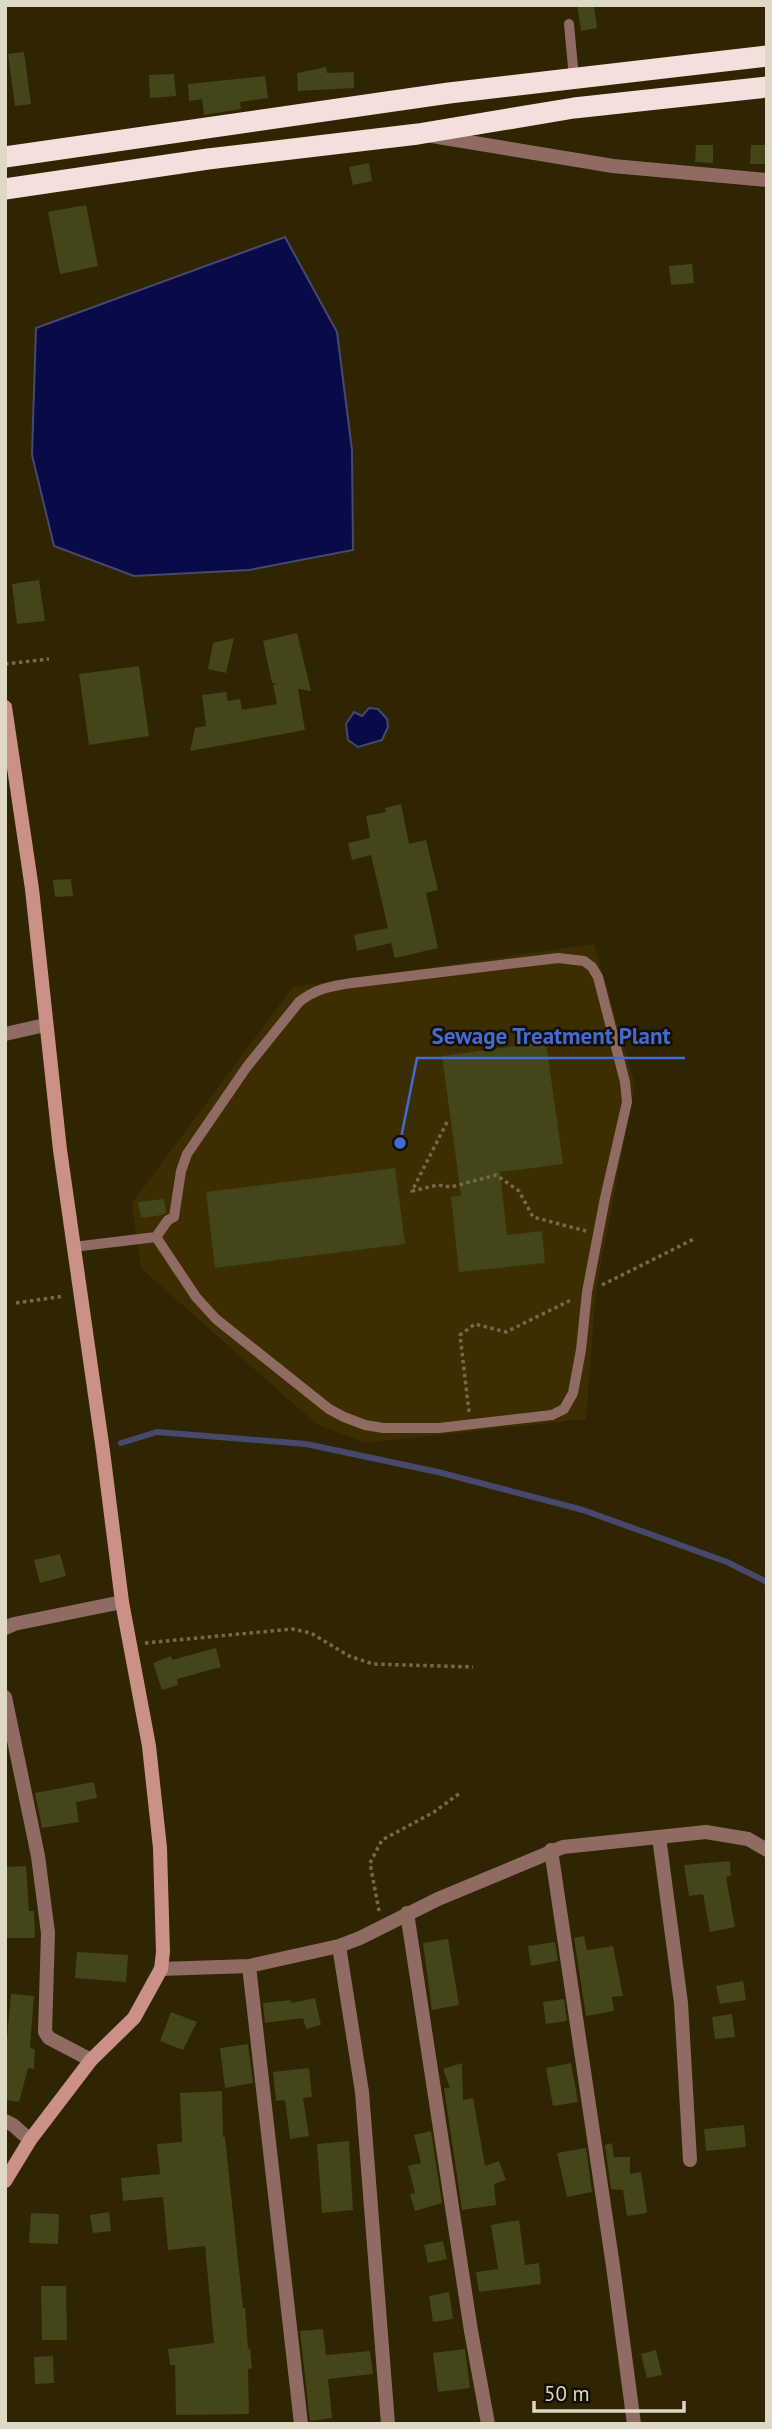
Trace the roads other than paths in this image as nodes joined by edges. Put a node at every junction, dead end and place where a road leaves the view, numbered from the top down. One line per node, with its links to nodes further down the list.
1 (569, 24): 3 (lane)
2 (767, 56): 3 (highway)
3 (574, 78): 6 (highway)
4 (767, 87): 5 (highway)
5 (418, 134): 7 (street); 8 (highway)
6 (5, 157)
7 (767, 180)
8 (5, 189)
9 (5, 707): 10 (main road)
10 (45, 1025): 11 (street); 13 (main road)
11 (5, 1034)
12 (156, 1237): 12 (lane); 13 (lane)
13 (73, 1247): 14 (main road)
14 (122, 1602): 15 (street); 23 (main road)
15 (5, 1628)
16 (5, 1697): 24 (street)
17 (659, 1837): 18 (street); 19 (street); 27 (street)
18 (551, 1850): 20 (street); 32 (street)
19 (767, 1850)
20 (407, 1913): 21 (street); 31 (street)
21 (339, 1946): 22 (street); 30 (street)
22 (249, 1966): 23 (street); 29 (street)
23 (162, 1969): 24 (main road)
24 (91, 2060): 26 (main road)
25 (5, 2121): 26 (street)
26 (30, 2140): 28 (main road)
27 (691, 2160)
28 (5, 2181)
29 (301, 2424)
30 (388, 2424)
31 (488, 2424)
32 (634, 2424)

